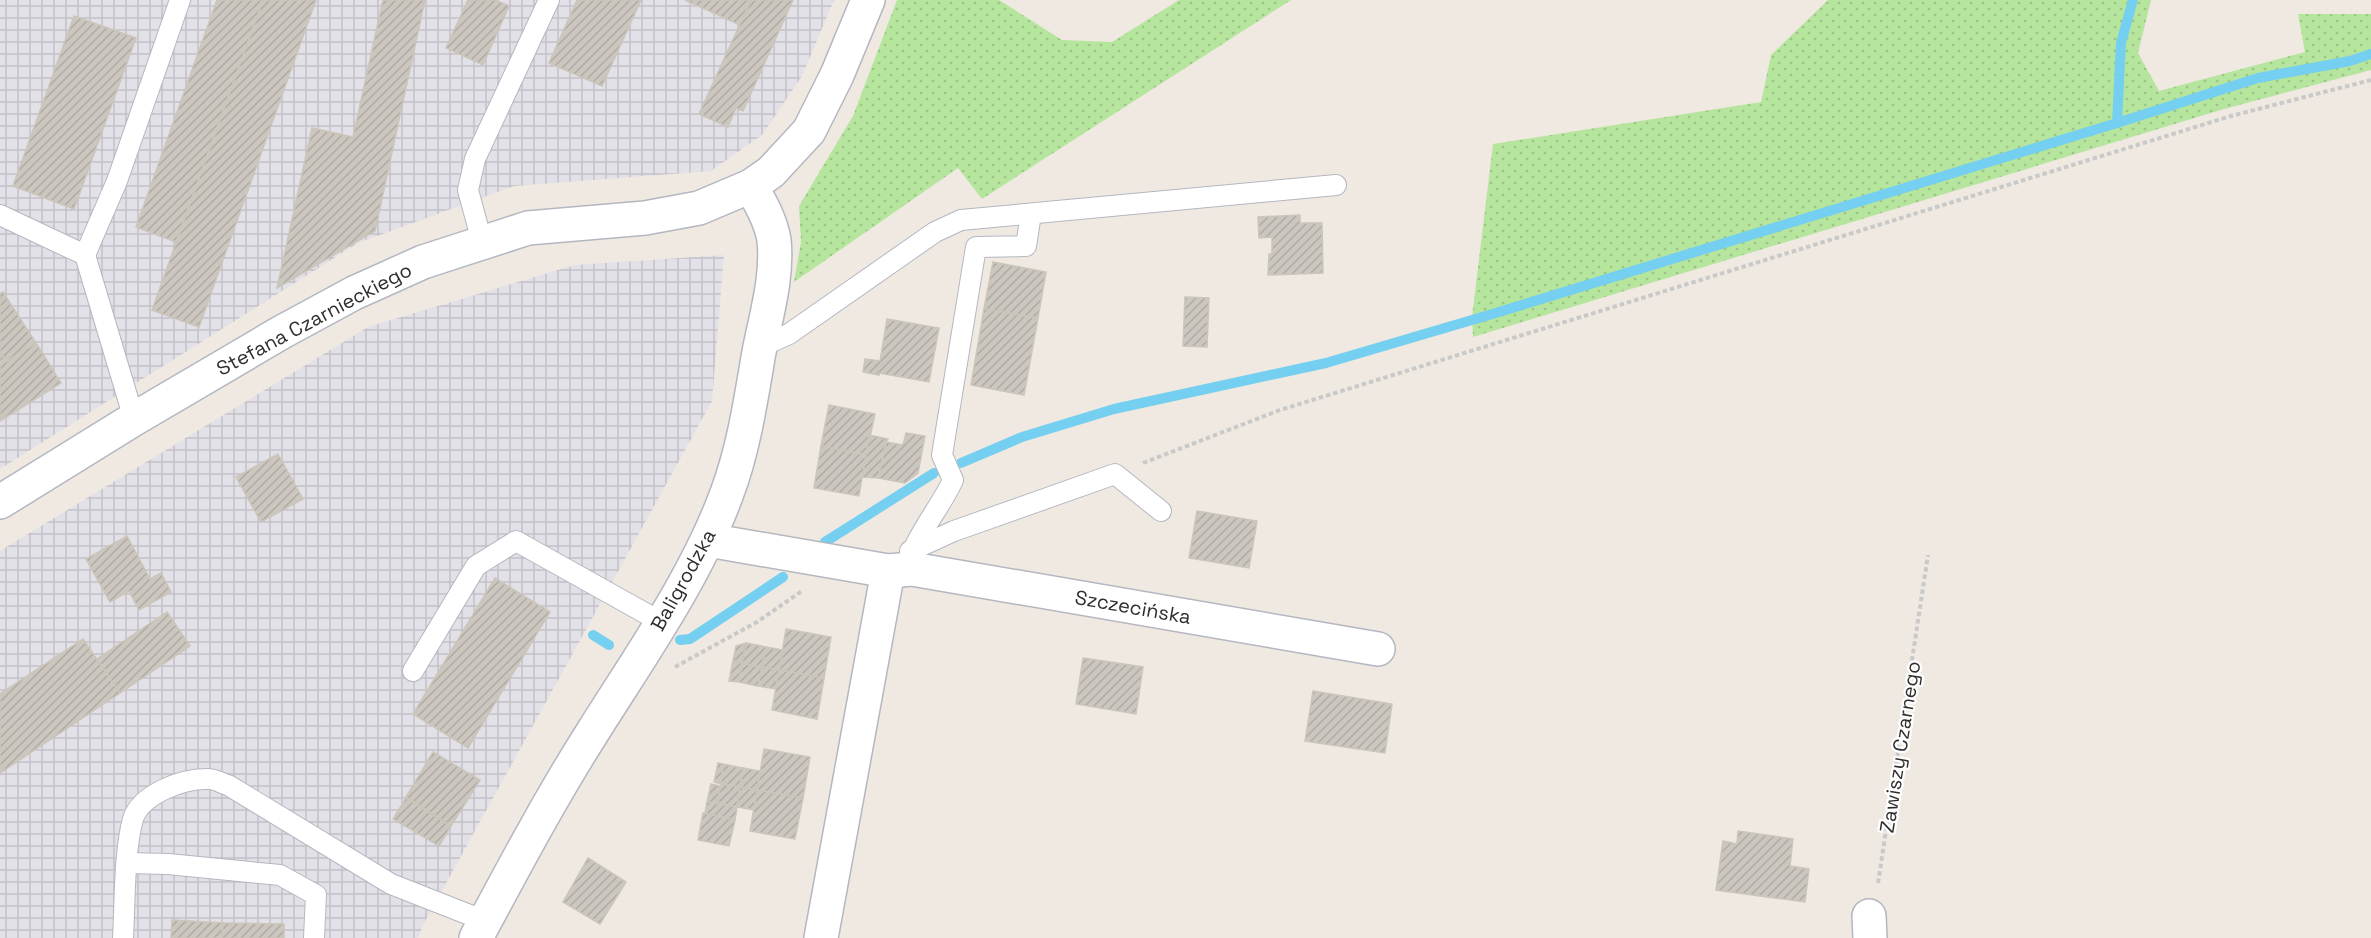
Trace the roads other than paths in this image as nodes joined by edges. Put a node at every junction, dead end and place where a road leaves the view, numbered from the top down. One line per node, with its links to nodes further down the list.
1 (180, 0): 9 (lane)
2 (549, 0): 8 (lane)
3 (868, 0): 5 (street, Stefana Czarnieckiego)
4 (1336, 185): 6 (lane)
5 (751, 186): 8 (street, Stefana Czarnieckiego); 10 (street, Baligrodzka)
6 (1031, 214): 10 (lane); 15 (lane)
7 (0, 215): 9 (lane)
8 (482, 242): 11 (street, Stefana Czarnieckiego)
9 (86, 255): 11 (lane)
10 (760, 347): 14 (street, Baligrodzka)
11 (134, 419): 12 (street, Stefana Czarnieckiego)
12 (0, 502)
13 (1161, 511): 15 (lane)
14 (708, 540): 16 (street, Szczecińska); 17 (street, Baligrodzka)
15 (914, 548): 16 (lane)
16 (888, 571): 18 (street, Szczecińska); 24 (street)
17 (661, 622): 19 (lane); 21 (street, Baligrodzka)
18 (1377, 649)
19 (413, 671)
20 (127, 863): 21 (lane); 22 (lane); 23 (lane)
21 (481, 929)
22 (123, 938)
23 (314, 938)
24 (821, 938)

